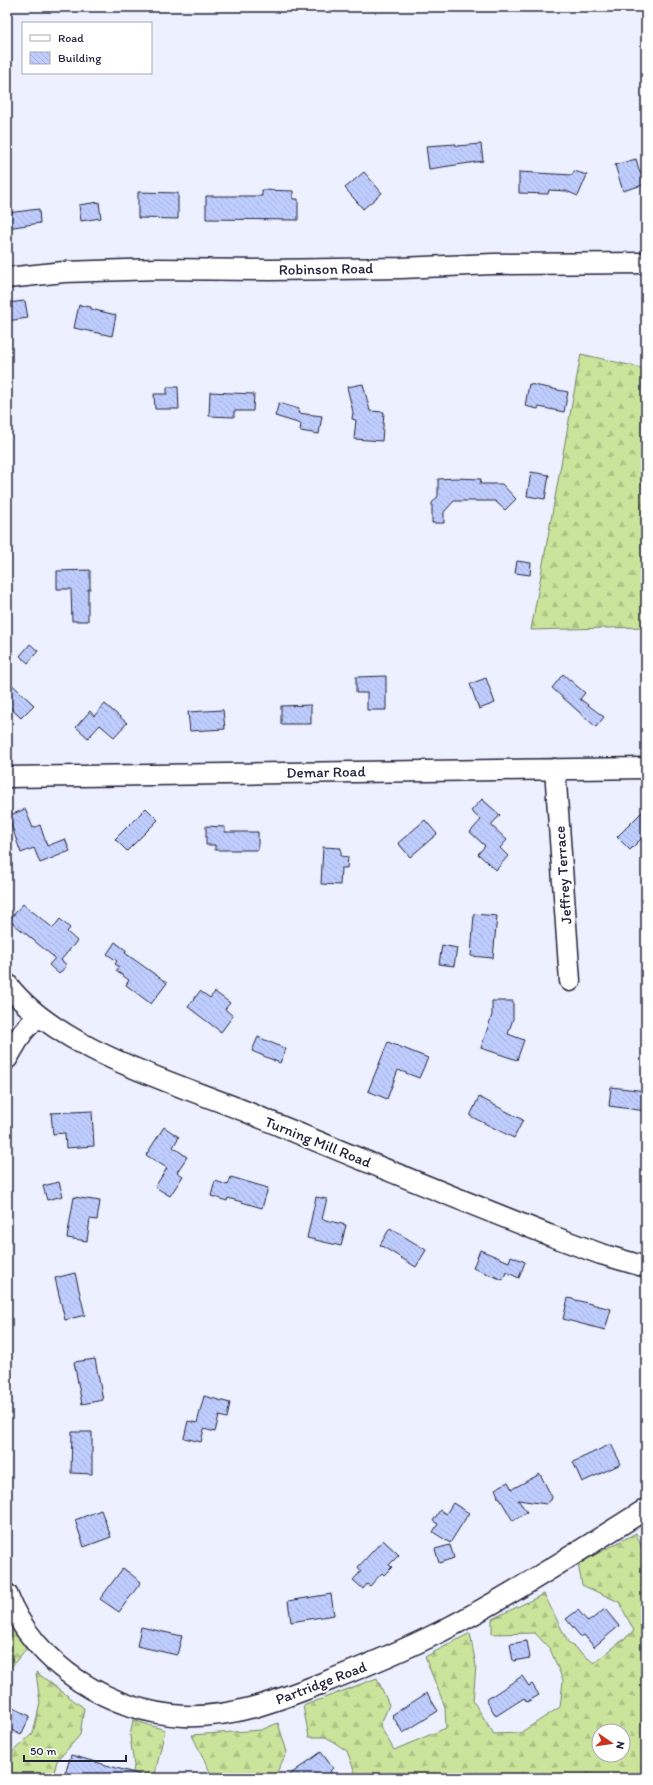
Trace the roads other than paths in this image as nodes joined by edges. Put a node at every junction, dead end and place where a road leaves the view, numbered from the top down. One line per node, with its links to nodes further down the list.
1 (646, 263): 2 (street, Robinson Road)
2 (7, 278)
3 (646, 768): 4 (street, Demar Road)
4 (555, 769): 5 (street, Demar Road); 6 (street, Jeffrey Terrace)
5 (7, 777)
6 (570, 981)
7 (7, 984): 8 (street, Turning Mill Road)
8 (38, 1016): 9 (street); 10 (street, Turning Mill Road)
9 (7, 1059)
10 (646, 1267)
11 (646, 1509): 12 (street, Partridge Road)
12 (7, 1594)

